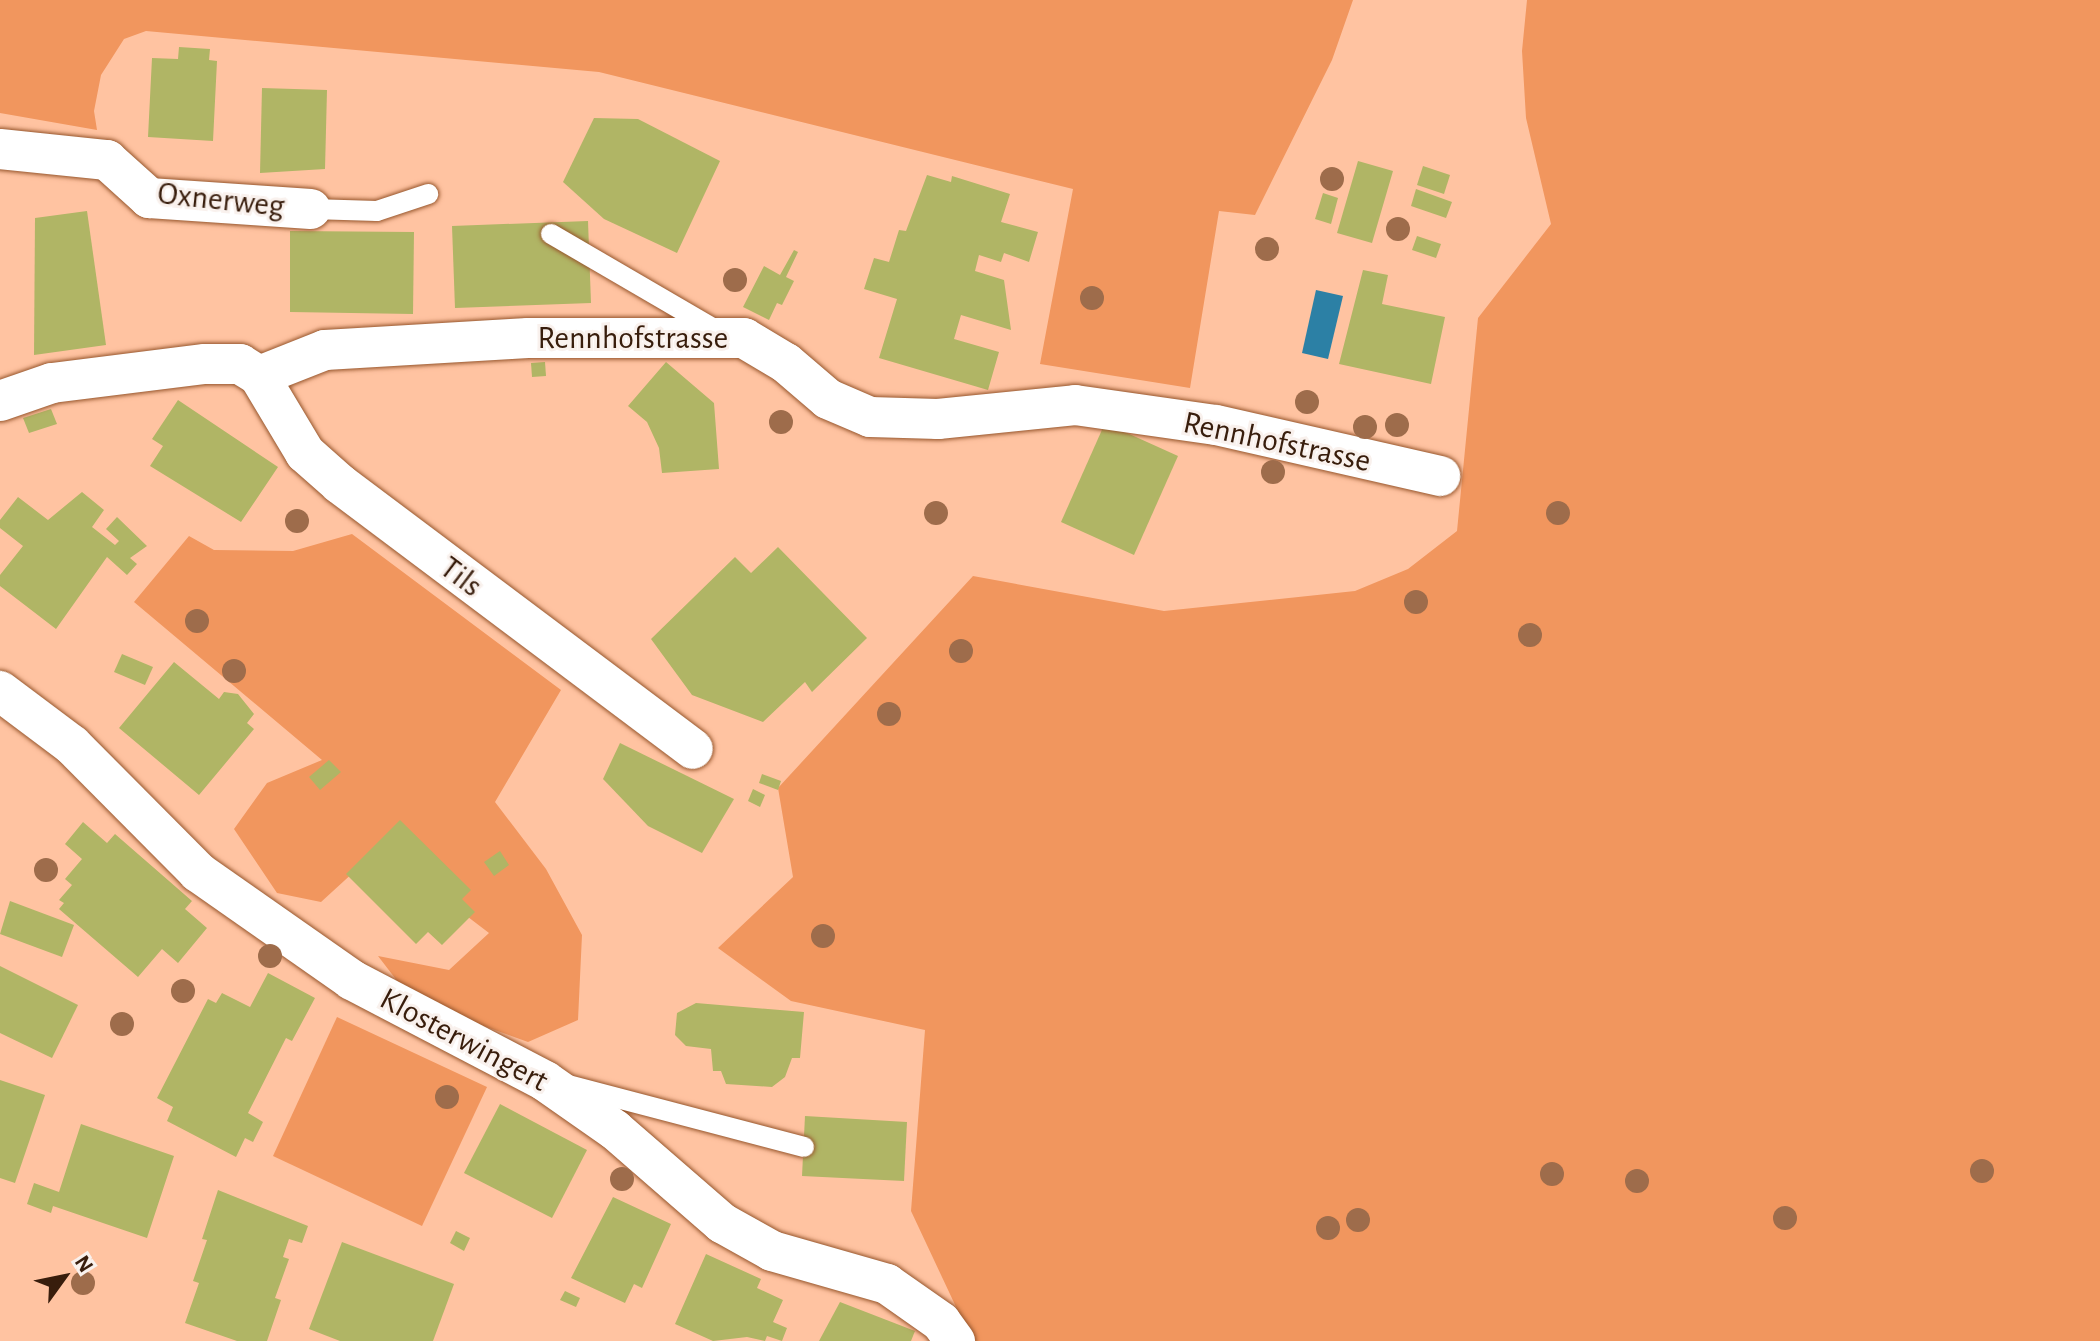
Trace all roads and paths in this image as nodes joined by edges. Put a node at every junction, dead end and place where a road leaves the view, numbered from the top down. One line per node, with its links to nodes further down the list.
1 (0, 149): 3 (street, Oxnerweg)
2 (428, 194): 3 (lane)
3 (311, 209)
4 (551, 234): 5 (lane)
5 (730, 339): 6 (street, Rennhofstrasse); 8 (street, Rennhofstrasse)
6 (259, 376): 7 (street); 10 (street, Tils)
7 (0, 401)
8 (1440, 476)
9 (0, 691): 11 (street, Klosterwingert)
10 (693, 749)
11 (545, 1081): 12 (lane); 13 (street, Klosterwingert)
12 (804, 1147)
13 (955, 1341)

